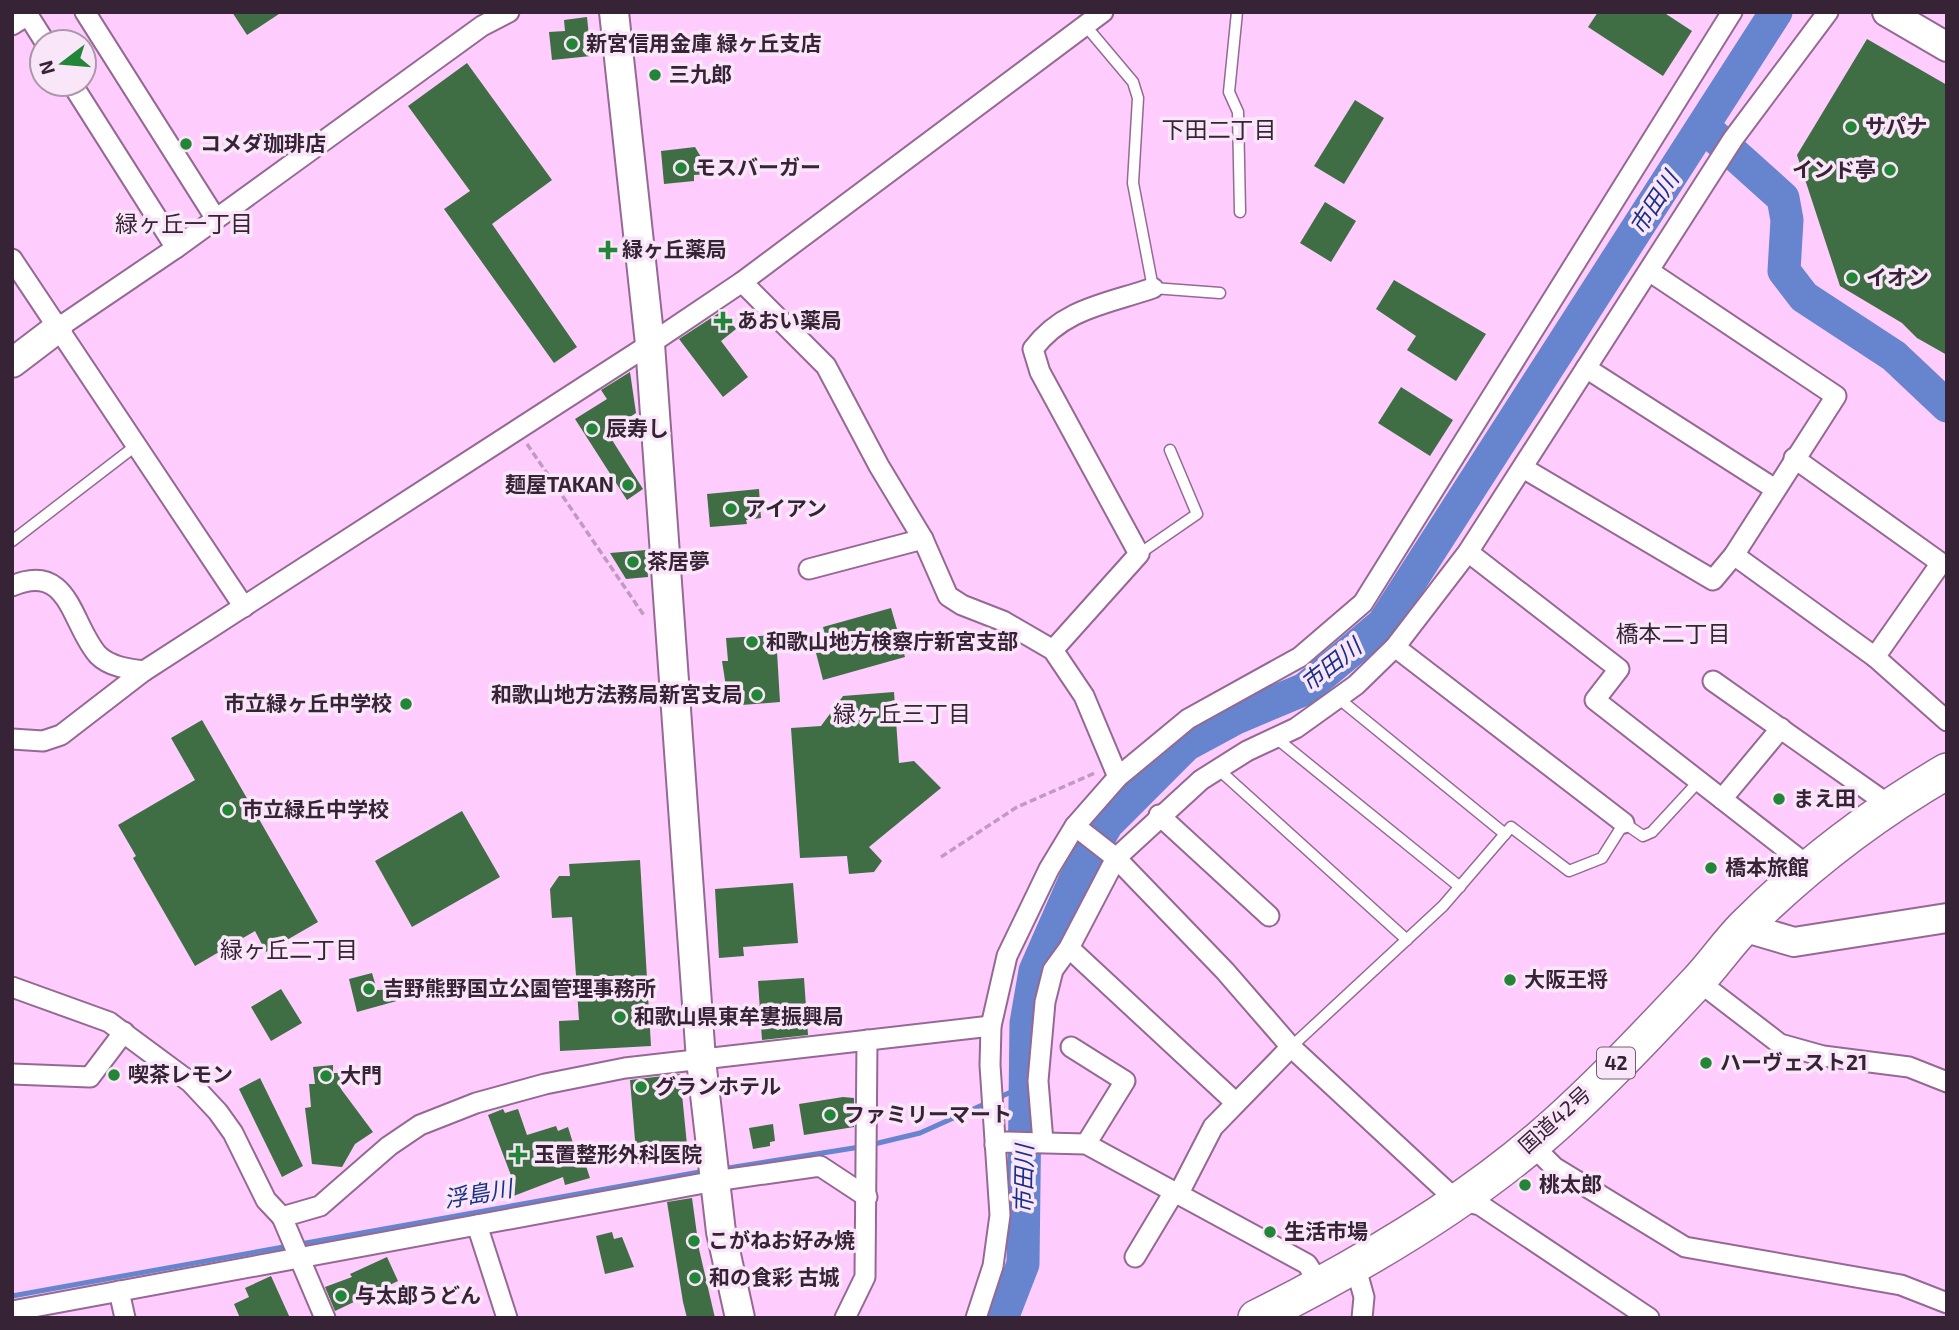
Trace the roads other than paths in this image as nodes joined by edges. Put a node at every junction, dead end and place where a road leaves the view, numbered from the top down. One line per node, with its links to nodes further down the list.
1 (85, 12): 13 (street)
2 (509, 12): 13 (street)
3 (614, 12): 21 (street)
4 (1103, 12): 9 (street)
5 (1237, 12): 12 (lane)
6 (1732, 12): 48 (street)
7 (1828, 12): 16 (street)
8 (1887, 12): 10 (street)
9 (1085, 25): 17 (street); 18 (lane)
10 (1947, 47)
11 (81, 98): 14 (street)
12 (1240, 212)
13 (216, 219): 14 (street)
14 (176, 248): 20 (street)
15 (12, 260): 20 (street)
16 (1649, 271): 23 (street); 26 (street)
17 (742, 282): 21 (street); 29 (street)
18 (1153, 288): 19 (lane); 32 (street)
19 (1220, 293)
20 (58, 328): 22 (street); 24 (street)
21 (650, 344): 36 (street); 72 (street)
22 (12, 363)
23 (1586, 368): 27 (street); 28 (street)
24 (138, 444): 30 (lane); 36 (street)
25 (1170, 450): 32 (lane)
26 (1794, 458): 28 (street); 39 (street)
27 (1523, 468): 31 (street); 33 (street)
28 (1775, 489): 33 (street)
29 (923, 538): 34 (street); 38 (street)
30 (12, 541)
31 (1468, 552): 37 (street); 50 (street)
32 (1139, 554): 38 (street)
33 (1734, 555): 39 (street)
34 (809, 569)
35 (12, 586): 40 (street)
36 (244, 607): 40 (street)
37 (1395, 647): 42 (street); 54 (street)
38 (1053, 650): 48 (street)
39 (1875, 657): 43 (street)
40 (144, 671): 45 (street)
41 (1713, 681): 44 (street)
42 (1338, 698): 46 (street); 56 (lane)
43 (1947, 721)
44 (1781, 729): 51 (street); 52 (street)
45 (12, 738)
46 (1276, 738): 47 (street); 59 (lane)
47 (1217, 768): 53 (street); 63 (lane)
48 (1115, 771): 55 (street)
49 (1947, 771): 52 (highway, 国道42号 / 42)
50 (1699, 780): 51 (street); 54 (lane)
51 (1722, 799): 58 (street)
52 (1889, 805): 58 (highway, 国道42号 / 42)
53 (1159, 816): 57 (street); 60 (street)
54 (1625, 823): 56 (lane)
55 (1075, 826): 57 (street); 67 (street)
56 (1505, 834): 59 (lane)
57 (1116, 858): 64 (street); 71 (street)
58 (1808, 866): 62 (highway, 国道42号 / 42)
59 (1460, 887): 63 (lane)
60 (1269, 916)
61 (1947, 918): 62 (street)
62 (1744, 927): 65 (highway, 国道42号 / 42)
63 (1407, 940): 71 (lane)
64 (1069, 948): 75 (street); 76 (street)
65 (1698, 981): 74 (street); 79 (highway, 国道42号 / 42)
66 (12, 987): 68 (street)
67 (991, 1026): 69 (street); 77 (street)
68 (124, 1032): 73 (street); 84 (street)
69 (867, 1040): 72 (street); 82 (street)
70 (1071, 1047): 78 (street)
71 (1291, 1047): 75 (street); 83 (street)
72 (701, 1060): 80 (street); 84 (street)
73 (12, 1074)
74 (1947, 1082)
75 (1236, 1103): 81 (street)
76 (1044, 1142): 77 (street); 78 (street)
77 (1001, 1144): 99 (street)
78 (1086, 1144): 81 (street)
79 (1532, 1145): 83 (highway, 国道42号 / 42); 91 (street)
80 (715, 1181): 82 (street); 85 (street); 97 (street)
81 (1179, 1193): 86 (street); 89 (street)
82 (867, 1197): 98 (street)
83 (1456, 1200): 88 (highway, 国道42号 / 42); 102 (street)
84 (282, 1217): 87 (street)
85 (477, 1225): 87 (street); 96 (street)
86 (1135, 1257)
87 (298, 1258): 90 (street); 95 (street)
88 (1355, 1265): 89 (highway, 国道42号 / 42); 101 (street)
89 (1321, 1286): 100 (highway, 国道42号 / 42)
90 (119, 1291): 93 (street); 94 (street)
91 (1947, 1303)
92 (12, 1311): 93 (street)
93 (49, 1311)
94 (125, 1318)
95 (325, 1318)
96 (507, 1318)
97 (740, 1318)
98 (845, 1318)
99 (976, 1318)
100 (1256, 1318)
101 (1362, 1318)
102 (1649, 1318)

